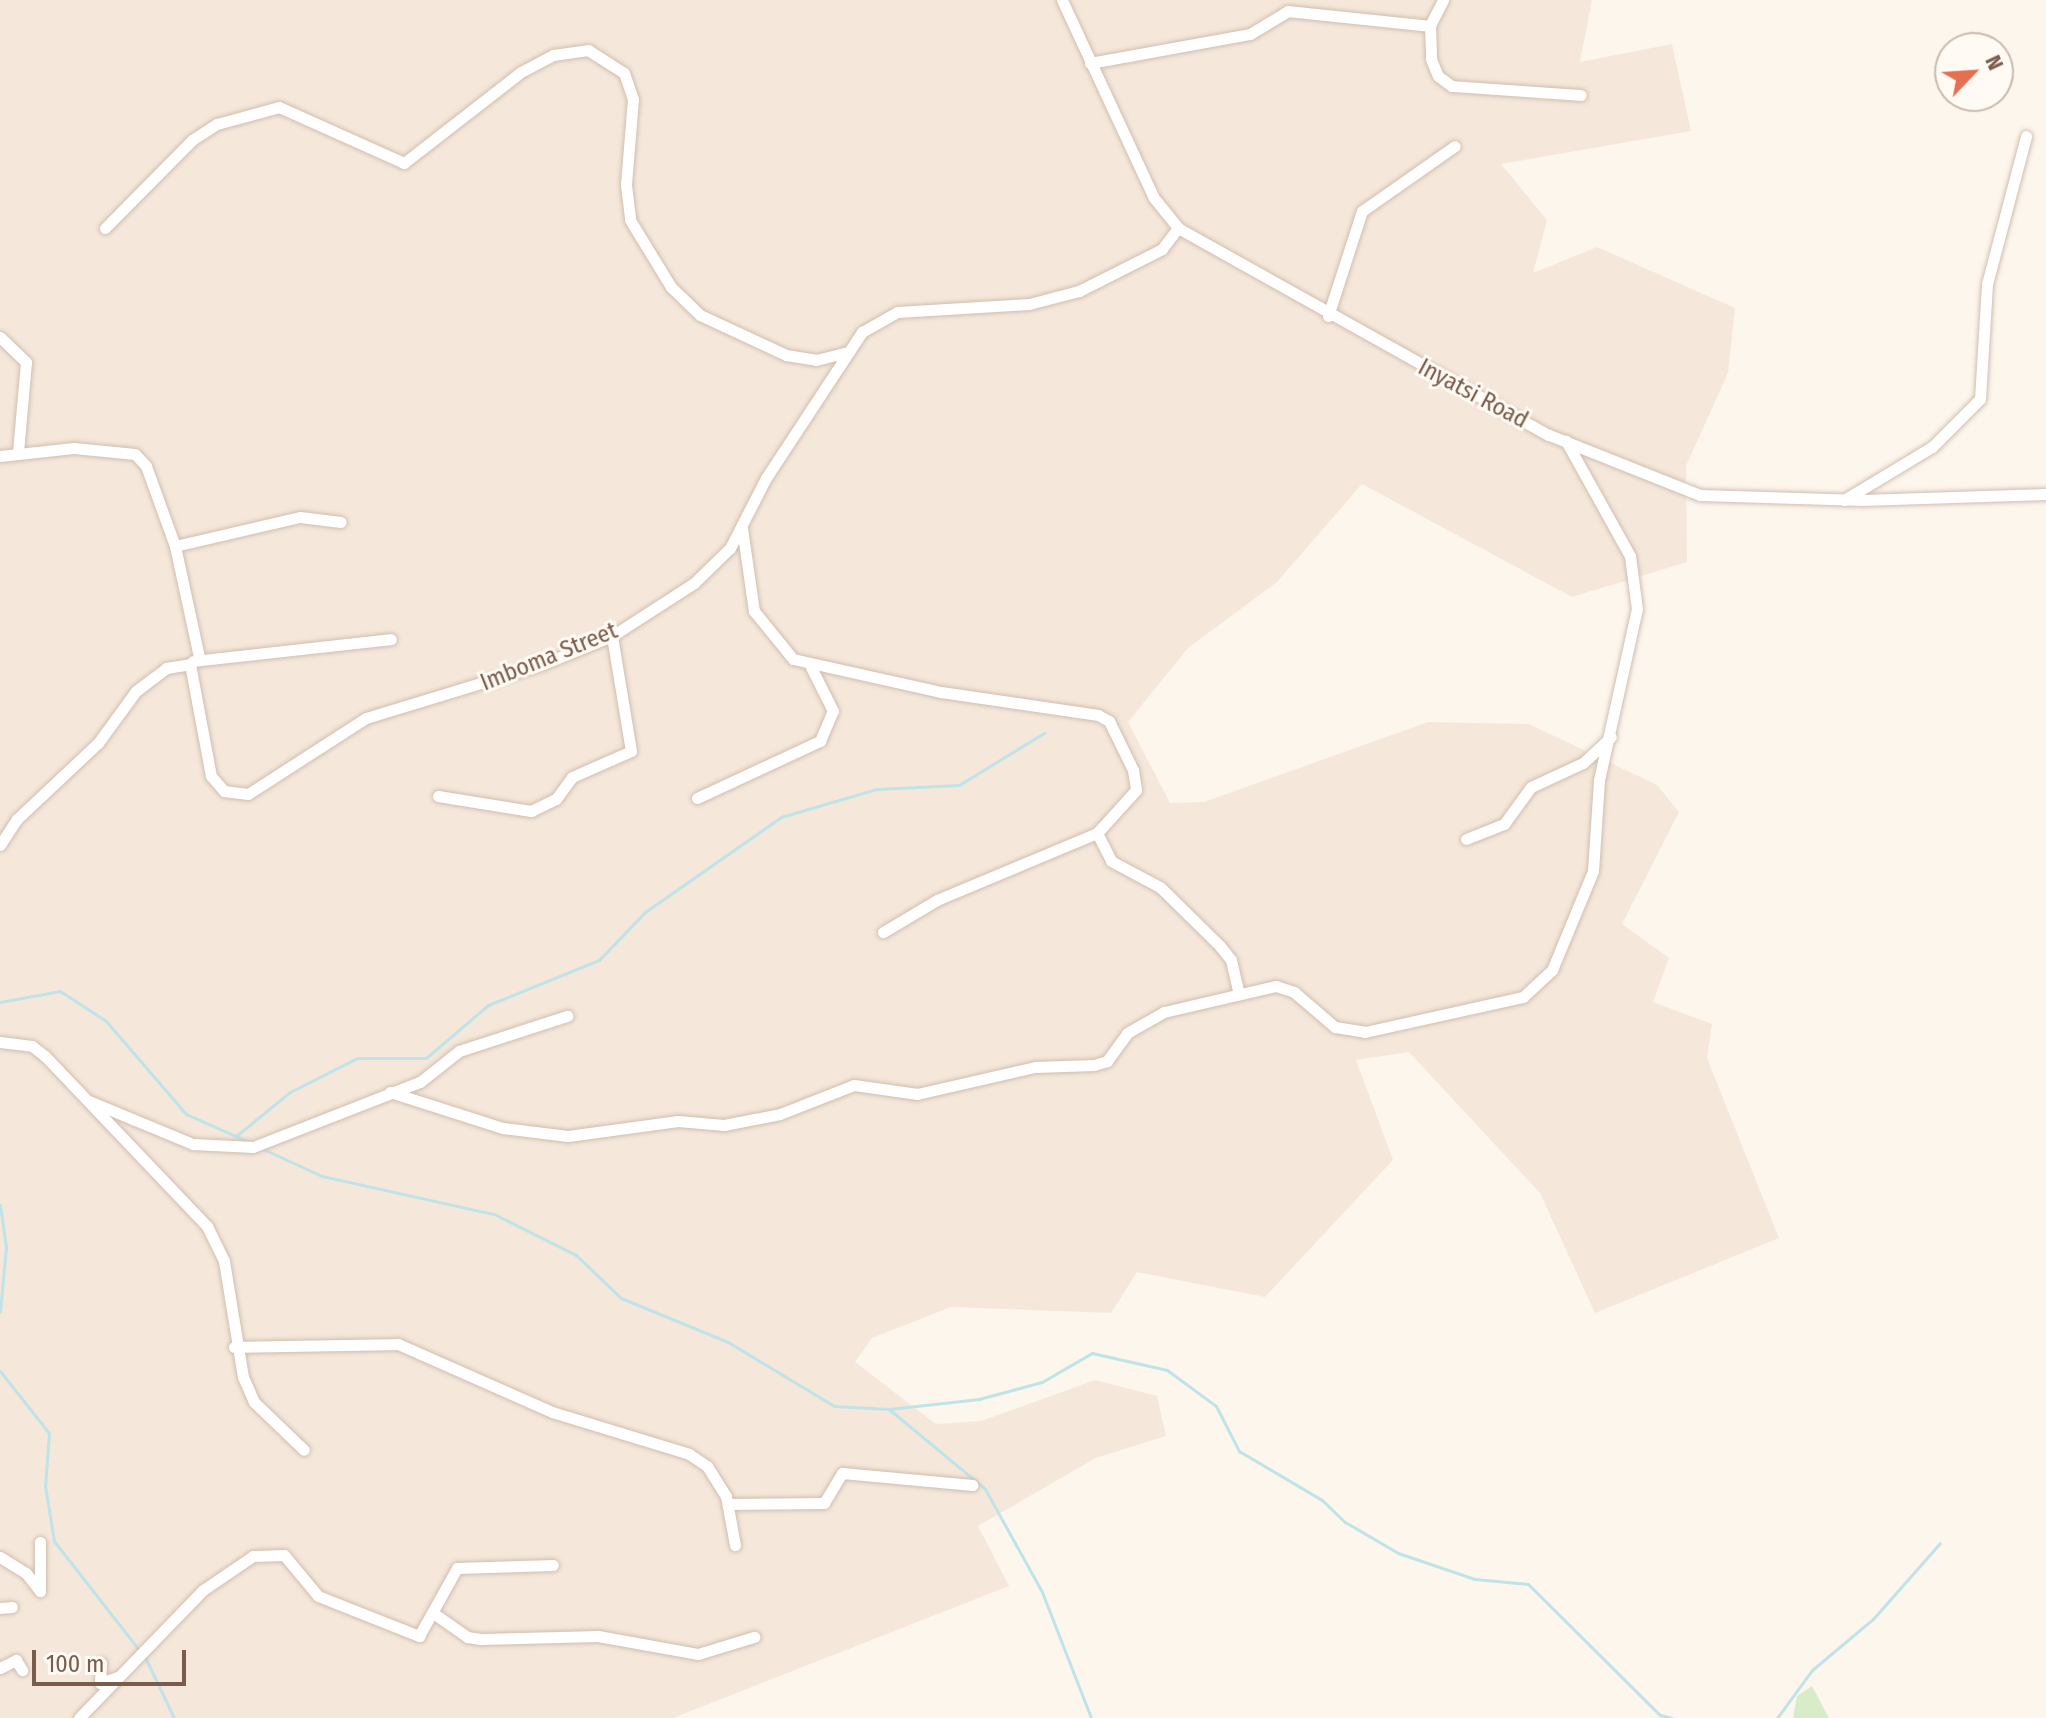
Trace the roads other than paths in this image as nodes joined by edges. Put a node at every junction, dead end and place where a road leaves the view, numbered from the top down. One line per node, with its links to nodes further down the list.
1 (1062, 0): 4 (street, Inyatsi Road)
2 (1443, 0): 3 (street)
3 (1430, 26): 4 (street); 5 (street)
4 (1090, 63): 9 (street, Inyatsi Road)
5 (1581, 95)
6 (2026, 136): 17 (street)
7 (1455, 146): 10 (street)
8 (105, 228): 12 (street)
9 (1178, 228): 10 (street, Inyatsi Road); 12 (street, Imboma Street)
10 (1328, 316): 13 (street, Inyatsi Road)
11 (0, 337): 14 (street)
12 (849, 352): 19 (street, Imboma Street)
13 (1566, 441): 17 (street, Inyatsi Road); 25 (street)
14 (18, 452): 15 (street); 20 (street, Imboma Street)
15 (0, 456)
16 (2046, 494): 17 (street, Inyatsi Road)
17 (1844, 500)
18 (341, 522): 20 (street)
19 (742, 527): 21 (street, Imboma Street); 24 (street)
20 (175, 546): 23 (street, Imboma Street)
21 (612, 636): 23 (street, Imboma Street); 26 (street)
22 (391, 639): 23 (street)
23 (194, 661): 30 (street)
24 (811, 667): 27 (street); 28 (street)
25 (1614, 734): 29 (street); 32 (street)
26 (438, 796)
27 (697, 798)
28 (1097, 833): 31 (street); 32 (street)
29 (1466, 839)
30 (0, 845)
31 (883, 932)
32 (1239, 994): 35 (street)
33 (567, 1016): 35 (street)
34 (0, 1042): 36 (street)
35 (390, 1092): 36 (street)
36 (89, 1101): 37 (street)
37 (234, 1347): 38 (street); 40 (street)
38 (304, 1450)
39 (972, 1485): 40 (street)
40 (728, 1504): 42 (street)
41 (40, 1542): 43 (street)
42 (735, 1545)
43 (0, 1557)
44 (553, 1565): 45 (street)
45 (436, 1615): 46 (street); 50 (street)
46 (754, 1637)
47 (101, 1663): 50 (street)
48 (0, 1668): 49 (street)
49 (22, 1670)
50 (127, 1673): 51 (street)
51 (79, 1718)

